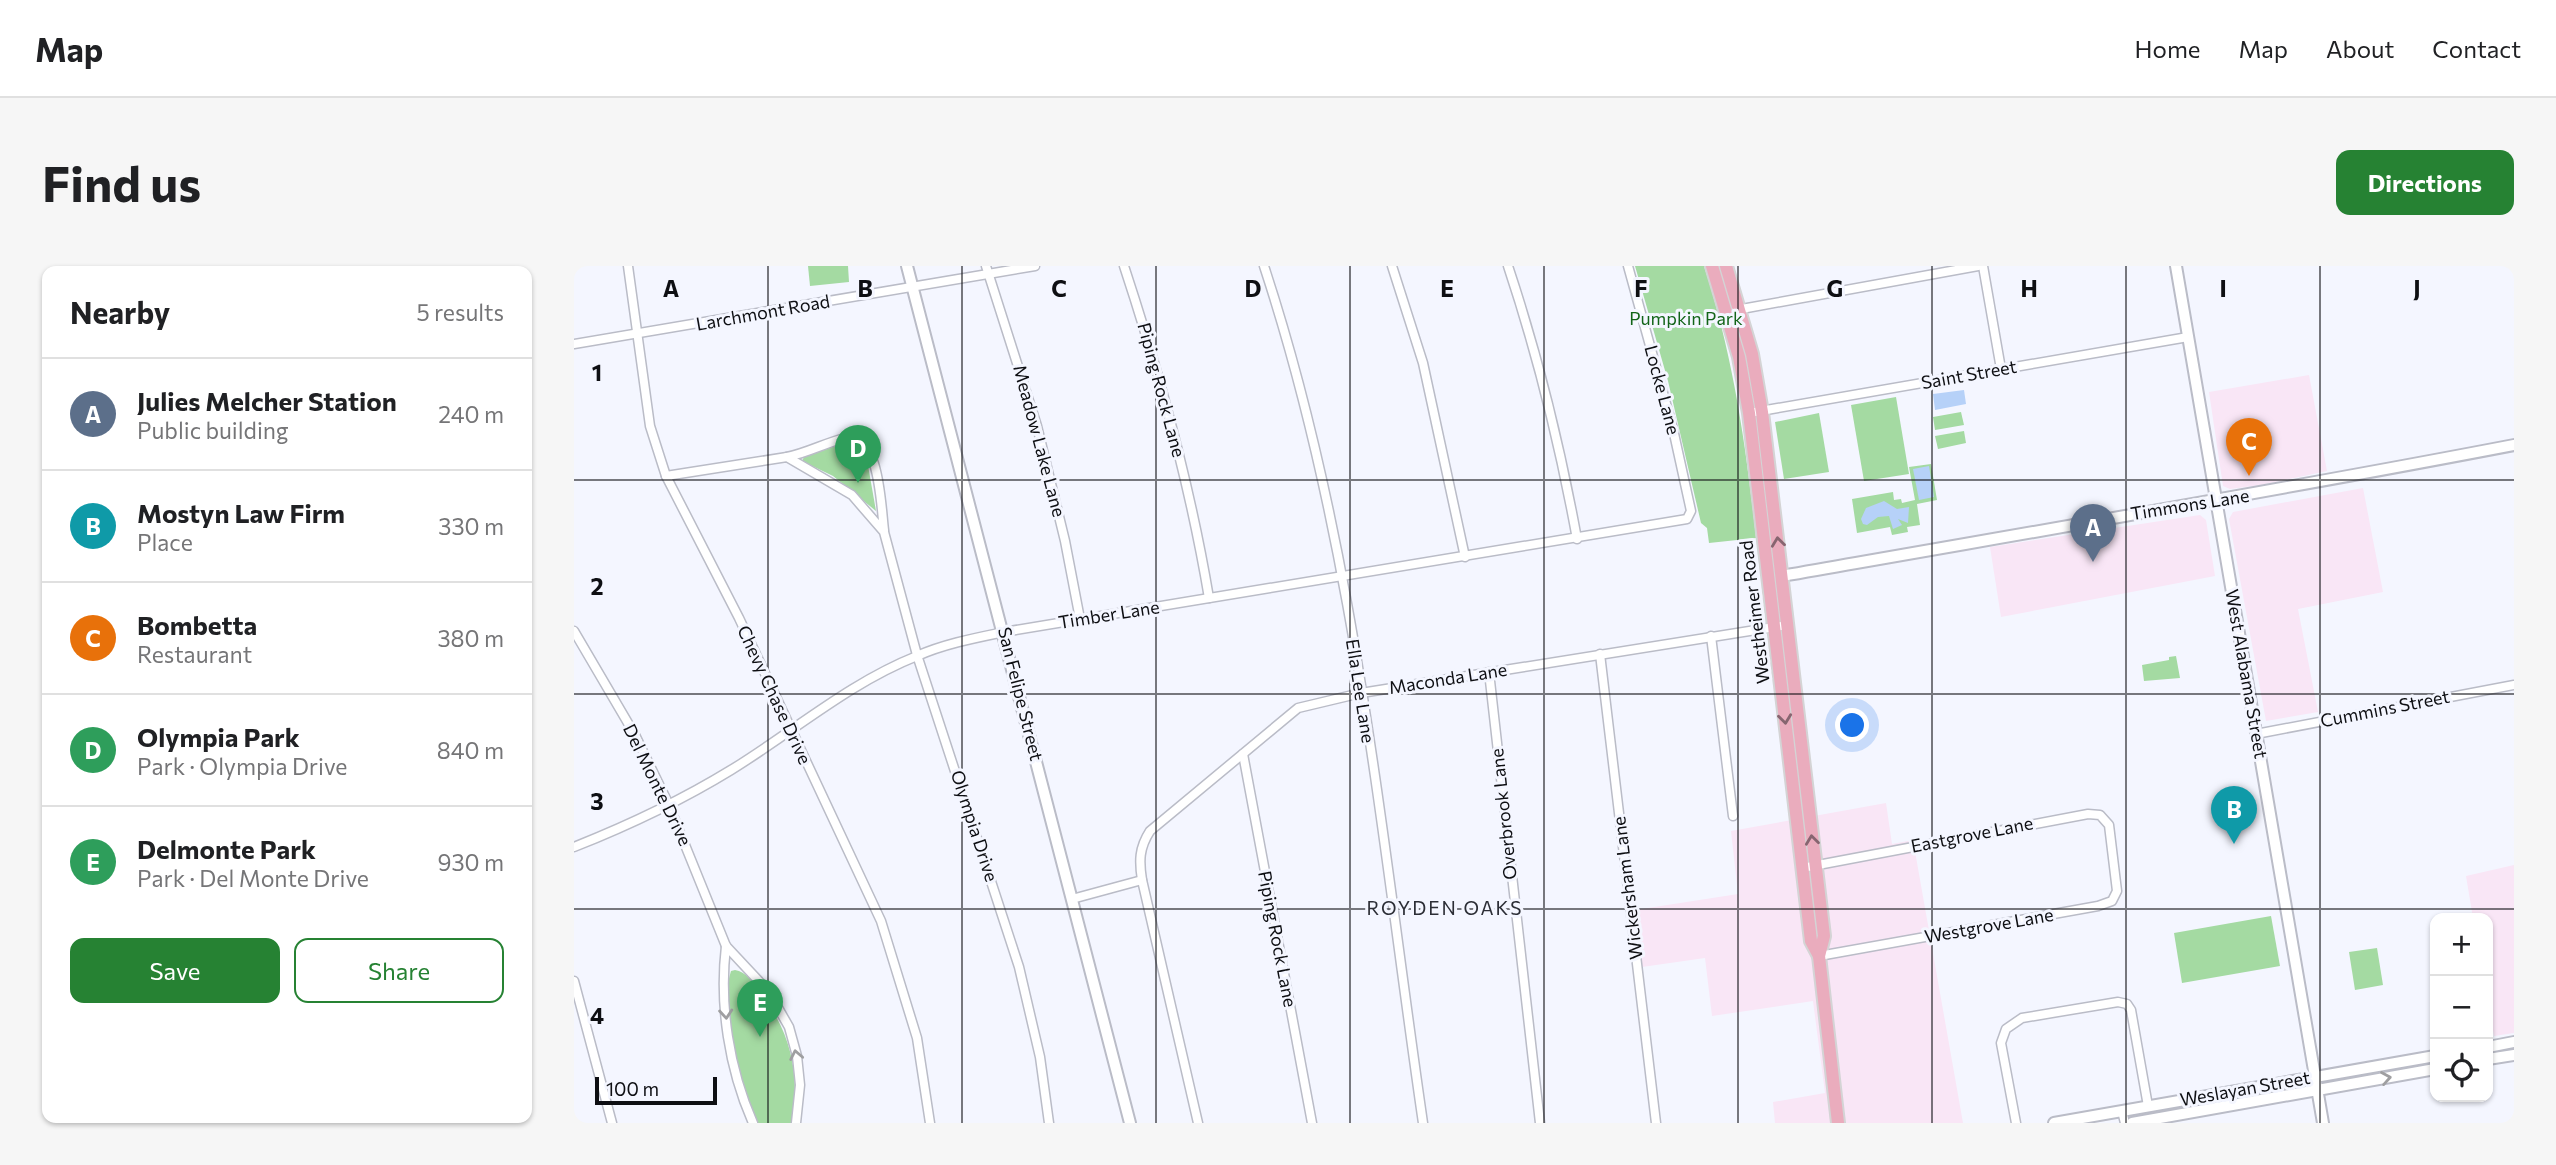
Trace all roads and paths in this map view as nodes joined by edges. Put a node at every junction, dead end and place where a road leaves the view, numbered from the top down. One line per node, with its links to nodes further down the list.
1 (628, 266): 16 (street, Chevy Chase Drive)
2 (907, 266): 14 (main road, San Felipe Street)
3 (1035, 266): 13 (street, Larchmont Road)
4 (1124, 266): 34 (street, Piping Rock Lane)
5 (1264, 266): 32 (street, Ella Lee Lane)
6 (1392, 266): 31 (street)
7 (1508, 266): 29 (street)
8 (1628, 266): 27 (street, Locke Lane)
9 (1712, 266): 15 (main road, Westheimer Road)
10 (1726, 266): 15 (main road, Westheimer Road)
11 (1980, 266): 15 (street); 19 (street)
12 (2176, 266): 17 (main road, West Alabama Street)
13 (987, 270): 14 (street, Larchmont Road); 35 (street, Meadow Lake Lane)
14 (913, 288): 16 (street, Larchmont Road); 38 (main road, San Felipe Street)
15 (1733, 311): 20 (main road, Westheimer Road)
16 (636, 335): 18 (street, Larchmont Road); 23 (street, Chevy Chase Drive)
17 (2188, 337): 19 (street, Saint Street); 26 (main road, West Alabama Street)
18 (574, 344)
19 (2001, 369): 20 (street, Saint Street)
20 (1755, 412): 24 (main road, Westheimer Road); 25 (main road, Westheimer Road)
21 (2514, 445): 26 (main road, Timmons Lane)
22 (787, 457): 23 (street, Olympia Drive); 28 (street, Olympia Drive); 28 (street, Olympia Drive)
23 (666, 476): 45 (street, Chevy Chase Drive)
24 (1759, 498): 25 (main road); 30 (main road, Westheimer Road)
25 (1772, 498): 33 (main road, Westheimer Road, one-way to 25)
26 (2217, 502): 33 (main road, Timmons Lane); 46 (main road, West Alabama Street)
27 (1691, 515): 29 (street, Timber Lane)
28 (884, 532): 41 (street, Olympia Drive)
29 (1577, 539): 31 (street, Timber Lane)
30 (1765, 553): 33 (main road); 36 (main road, Westheimer Road)
31 (1465, 557): 32 (street, Timber Lane)
32 (1341, 576): 34 (street, Timber Lane); 44 (street, Ella Lee Lane)
33 (1782, 576): 36 (main road, Westheimer Road)
34 (1209, 598): 35 (street, Timber Lane)
35 (1080, 620): 38 (street, Timber Lane)
36 (1781, 626): 39 (street, Maconda Lane); 52 (main road, Westheimer Road)
37 (574, 631): 48 (street, Del Monte Drive)
38 (1004, 632): 41 (street, Timber Lane); 54 (main road, San Felipe Street)
39 (1711, 636): 40 (street, Maconda Lane); 49 (street)
40 (1600, 654): 42 (street, Maconda Lane); 78 (street, Wickersham Lane)
41 (917, 655): 45 (street, Timber Lane); 72 (street, Olympia Drive)
42 (1489, 672): 44 (street, Maconda Lane); 77 (street, Overbrook Lane)
43 (2514, 685): 46 (street, Cummins Street)
44 (1361, 693): 47 (street, Maconda Lane); 76 (street, Ella Lee Lane)
45 (790, 730): 48 (street, Timber Lane); 71 (street, Chevy Chase Drive)
46 (2256, 734): 64 (main road, West Alabama Street)
47 (1243, 754): 53 (street, Maconda Lane); 75 (street, Piping Rock Lane)
48 (668, 803): 50 (street, Timber Lane); 55 (street, Del Monte Drive)
49 (1733, 816)
50 (574, 847)
51 (2114, 855): 52 (street, Eastgrove Lane); 56 (street, Westgrove Lane)
52 (1809, 867): 56 (main road, Westheimer Road)
53 (1142, 880): 54 (street); 74 (street)
54 (1072, 899): 73 (main road, San Felipe Street)
55 (726, 946): 69 (street, Del Monte Drive, one-way to 69); 70 (street, Del Monte Drive, one-way to 55)
56 (1819, 956): 79 (main road, Westheimer Road)
57 (574, 981): 68 (street)
58 (2514, 1042): 59 (main road)
59 (2493, 1046)
60 (2514, 1055): 62 (main road)
61 (2430, 1057): 64 (main road, Weslayan Street)
62 (2493, 1058)
63 (2430, 1070): 65 (main road, Weslayan Street, one-way to 63)
64 (2315, 1076): 65 (main road, West Alabama Street); 66 (main road, Weslayan Street)
65 (2318, 1090): 83 (main road, Weslayan Street); 84 (main road, West Alabama Street)
66 (2148, 1106): 67 (main road, Weslayan Street); 80 (street)
67 (2122, 1111): 81 (main road, Weslayan Street); 82 (street)
68 (612, 1123)
69 (753, 1123)
70 (796, 1123)
71 (930, 1123)
72 (1049, 1123)
73 (1130, 1123)
74 (1198, 1123)
75 (1312, 1123)
76 (1423, 1123)
77 (1540, 1123)
78 (1656, 1123)
79 (1838, 1123)
80 (2016, 1123)
81 (2054, 1123)
82 (2124, 1123)
83 (2132, 1123)
84 (2323, 1123)

